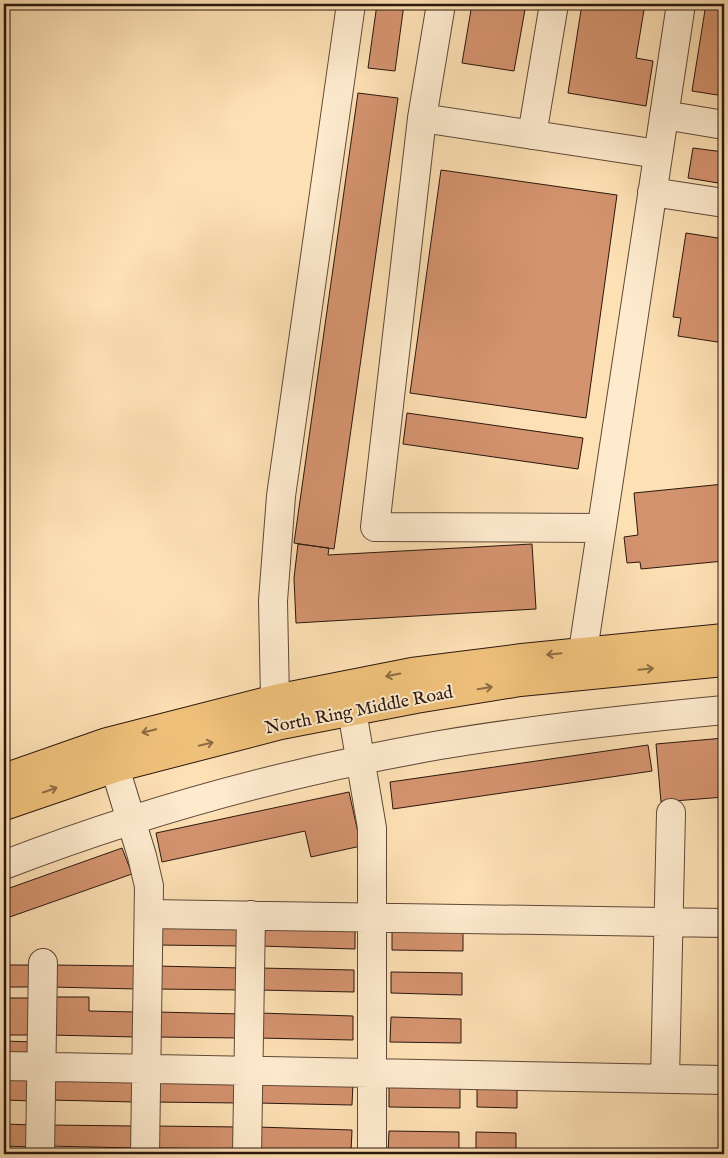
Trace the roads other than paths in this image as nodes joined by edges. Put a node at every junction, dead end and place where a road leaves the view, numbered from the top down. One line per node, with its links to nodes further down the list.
1 (351, 4): 16 (street)
2 (441, 4): 6 (street)
3 (554, 4): 8 (street)
4 (681, 4): 5 (street)
5 (664, 116): 7 (street); 9 (street)
6 (422, 118): 8 (street); 12 (street)
7 (724, 125)
8 (532, 135): 9 (street)
9 (658, 154): 10 (street)
10 (652, 192): 11 (street); 12 (street)
11 (724, 204)
12 (601, 528): 14 (street)
13 (724, 638): 14 (main road, North Ring Middle Road)
14 (583, 651): 16 (main road, North Ring Middle Road, one-way to 16)
15 (724, 662): 18 (main road, North Ring Middle Road, one-way to 15)
16 (275, 699): 21 (main road, North Ring Middle Road, one-way to 21)
17 (724, 710): 19 (street)
18 (352, 711): 19 (street); 20 (main road, North Ring Middle Road, one-way to 18)
19 (360, 761): 24 (street); 28 (street)
20 (115, 768): 22 (main road, North Ring Middle Road, one-way to 20); 24 (street)
21 (4, 778)
22 (4, 806)
23 (671, 814): 29 (street)
24 (131, 821): 25 (street); 26 (street)
25 (4, 865)
26 (150, 914): 27 (street); 34 (street)
27 (251, 915): 28 (street); 35 (street)
28 (372, 917): 29 (street); 36 (street)
29 (668, 922): 30 (street); 37 (street)
30 (724, 924)
31 (44, 963): 33 (street)
32 (4, 1066): 33 (street)
33 (42, 1067): 34 (street); 39 (street)
34 (147, 1069): 35 (street); 40 (street)
35 (249, 1071): 36 (street); 41 (street)
36 (372, 1074): 37 (street); 42 (street)
37 (665, 1079): 38 (street)
38 (724, 1080)
39 (40, 1154)
40 (145, 1154)
41 (247, 1154)
42 (372, 1154)

